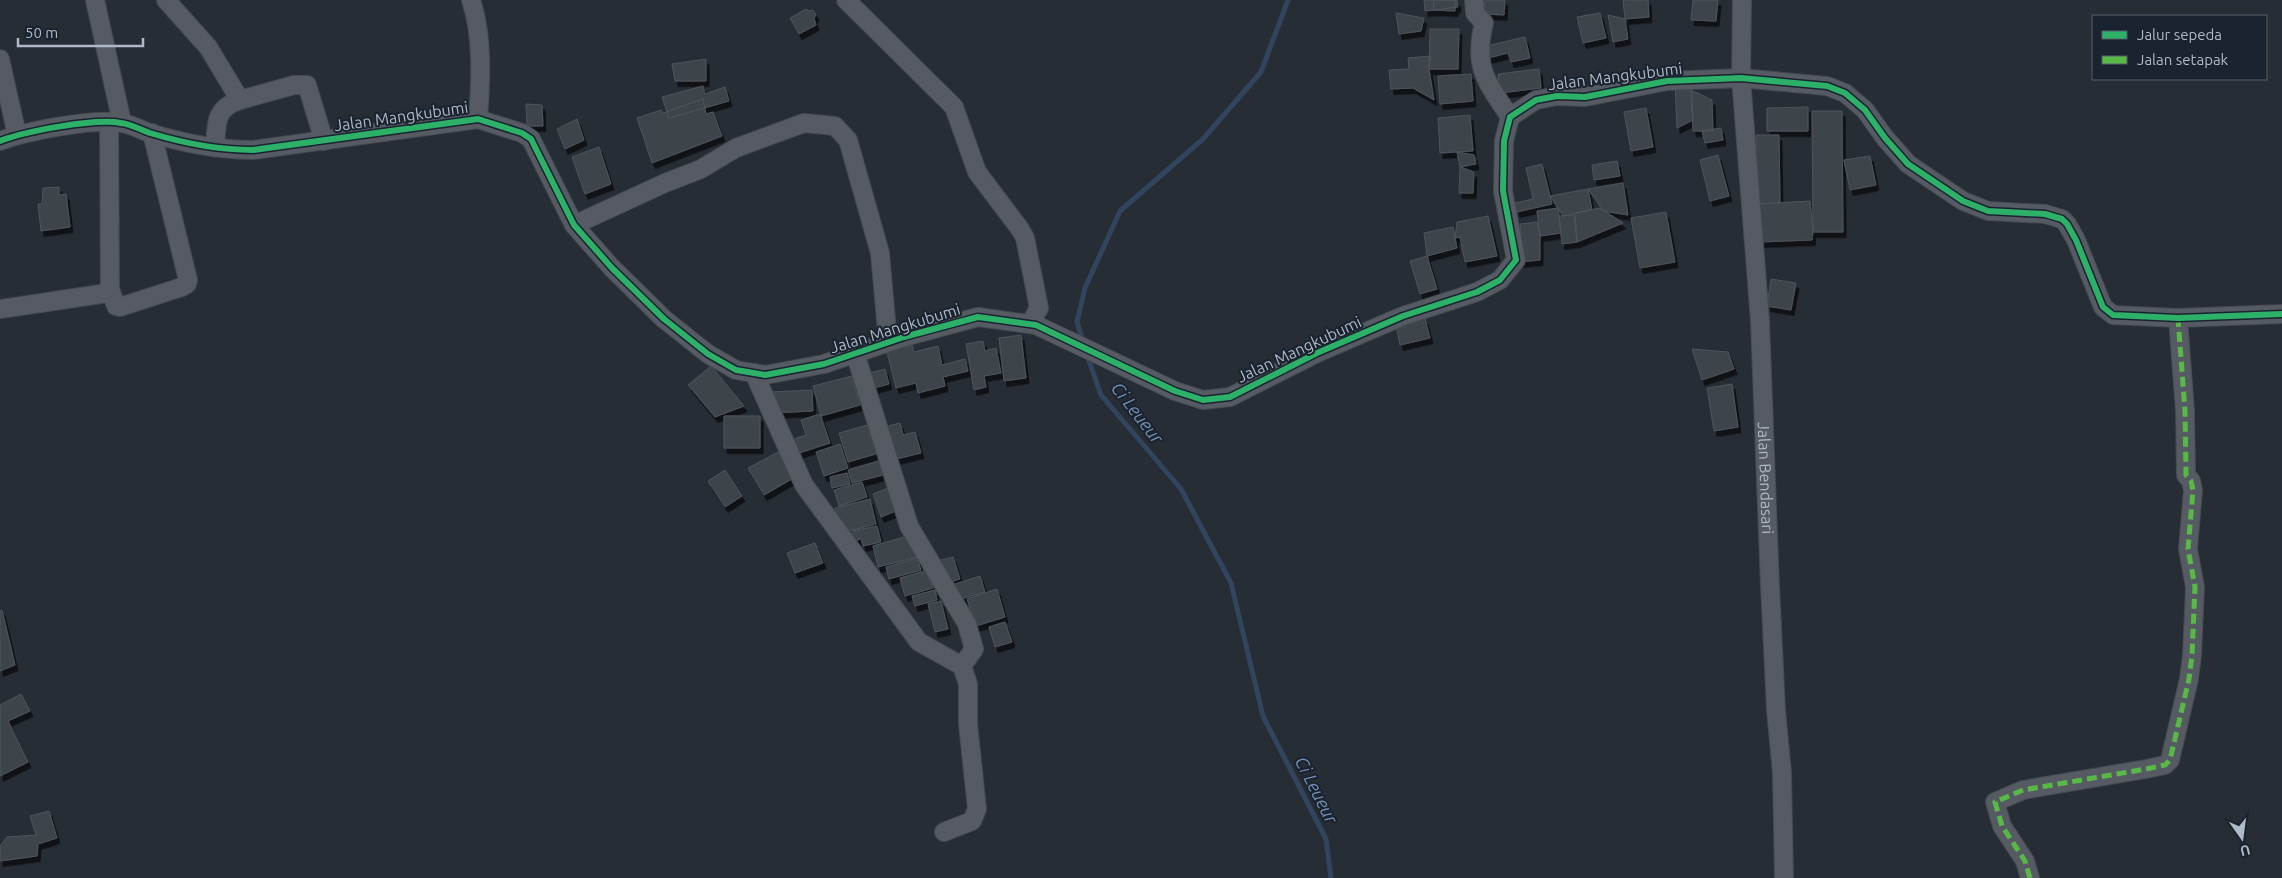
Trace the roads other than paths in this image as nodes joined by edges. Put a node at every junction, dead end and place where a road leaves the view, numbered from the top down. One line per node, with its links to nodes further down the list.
1 (95, 0): 12 (street)
2 (166, 0): 9 (street)
3 (471, 0): 11 (street)
4 (846, 0): 23 (street)
5 (1474, 0): 10 (street)
6 (1742, 0): 8 (street, Jalan Bendasari)
7 (0, 59): 14 (street)
8 (1741, 78): 10 (street, Jalan Mangkubumi); 22 (street, Jalan Mangkubumi); 29 (street, Jalan Bendasari)
9 (240, 100): 15 (street); 17 (street)
10 (1510, 117): 23 (street, Jalan Mangkubumi)
11 (478, 119): 15 (street, Jalan Mangkubumi); 18 (street, Jalan Mangkubumi)
12 (115, 123): 13 (street, Jalan Mangkubumi); 14 (street, Jalan Mangkubumi); 19 (street)
13 (152, 134): 17 (street, Jalan Mangkubumi); 19 (street)
14 (17, 135): 16 (street, Jalan Mangkubumi)
15 (324, 140): 17 (street, Jalan Mangkubumi)
16 (0, 141)
17 (215, 147)
18 (574, 225): 24 (street); 26 (street, Jalan Mangkubumi)
19 (110, 289): 20 (street)
20 (0, 309)
21 (2282, 314): 22 (street)
22 (2178, 318): 30 (street)
23 (1033, 324): 24 (street, Jalan Mangkubumi)
24 (888, 342): 25 (street, Jalan Mangkubumi)
25 (855, 354): 26 (street, Jalan Mangkubumi); 27 (street)
26 (754, 373): 27 (street)
27 (962, 666): 28 (street)
28 (944, 832)
29 (1784, 878)
30 (2030, 878)

